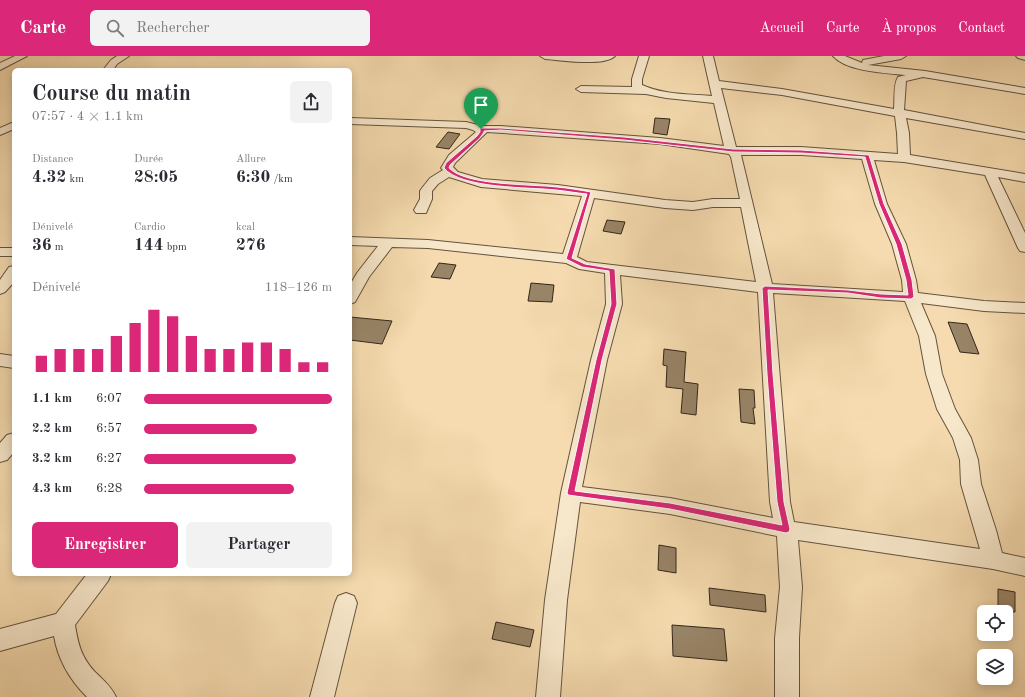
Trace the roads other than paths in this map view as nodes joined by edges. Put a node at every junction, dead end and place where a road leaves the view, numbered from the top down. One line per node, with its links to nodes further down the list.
1 (22, 56): 13 (street)
2 (124, 56): 14 (street)
3 (545, 56): 4 (street)
4 (610, 56)
5 (644, 56): 19 (street)
6 (708, 56): 21 (street)
7 (838, 56): 11 (street)
8 (1021, 56): 10 (street)
9 (897, 57): 11 (street); 16 (street)
10 (1025, 57)
11 (854, 64): 12 (street)
12 (866, 67): 16 (street); 18 (street)
13 (0, 68): 15 (street)
14 (110, 68)
15 (12, 72)
16 (926, 74): 18 (street); 20 (street)
17 (581, 89): 19 (street)
18 (900, 90): 22 (street)
19 (646, 91): 21 (street)
20 (1025, 91)
21 (716, 92): 22 (street); 28 (street)
22 (900, 114): 27 (street); 30 (street)
23 (352, 121): 25 (street)
24 (12, 126): 26 (street)
25 (481, 129): 28 (street); 31 (street)
26 (0, 132)
27 (1025, 136)
28 (733, 151): 29 (street); 35 (street)
29 (867, 156): 30 (street); 48 (street)
30 (904, 158): 32 (street)
31 (450, 171): 34 (street); 36 (street)
32 (990, 172): 33 (street); 39 (street)
33 (1025, 178)
34 (589, 193): 35 (street); 42 (street)
35 (747, 203): 45 (street)
36 (420, 210)
37 (352, 241): 38 (street)
38 (388, 243): 42 (street); 47 (street)
39 (1025, 248)
40 (0, 252): 41 (street)
41 (12, 252)
42 (569, 259): 43 (street)
43 (612, 269): 45 (street); 54 (street)
44 (12, 273): 46 (street)
45 (765, 288): 48 (street); 55 (street)
46 (0, 289)
47 (352, 295)
48 (911, 297): 49 (street); 56 (street)
49 (1025, 308)
50 (0, 360): 51 (street)
51 (12, 362)
52 (12, 442): 53 (street)
53 (0, 455)
54 (570, 493): 55 (street); 64 (street)
55 (786, 529): 56 (street); 65 (street)
56 (993, 560): 57 (street)
57 (1025, 567)
58 (98, 576): 60 (street)
59 (346, 603): 63 (street)
60 (63, 623): 61 (street); 62 (street)
61 (0, 640)
62 (104, 697)
63 (322, 697)
64 (548, 697)
65 (787, 697)

